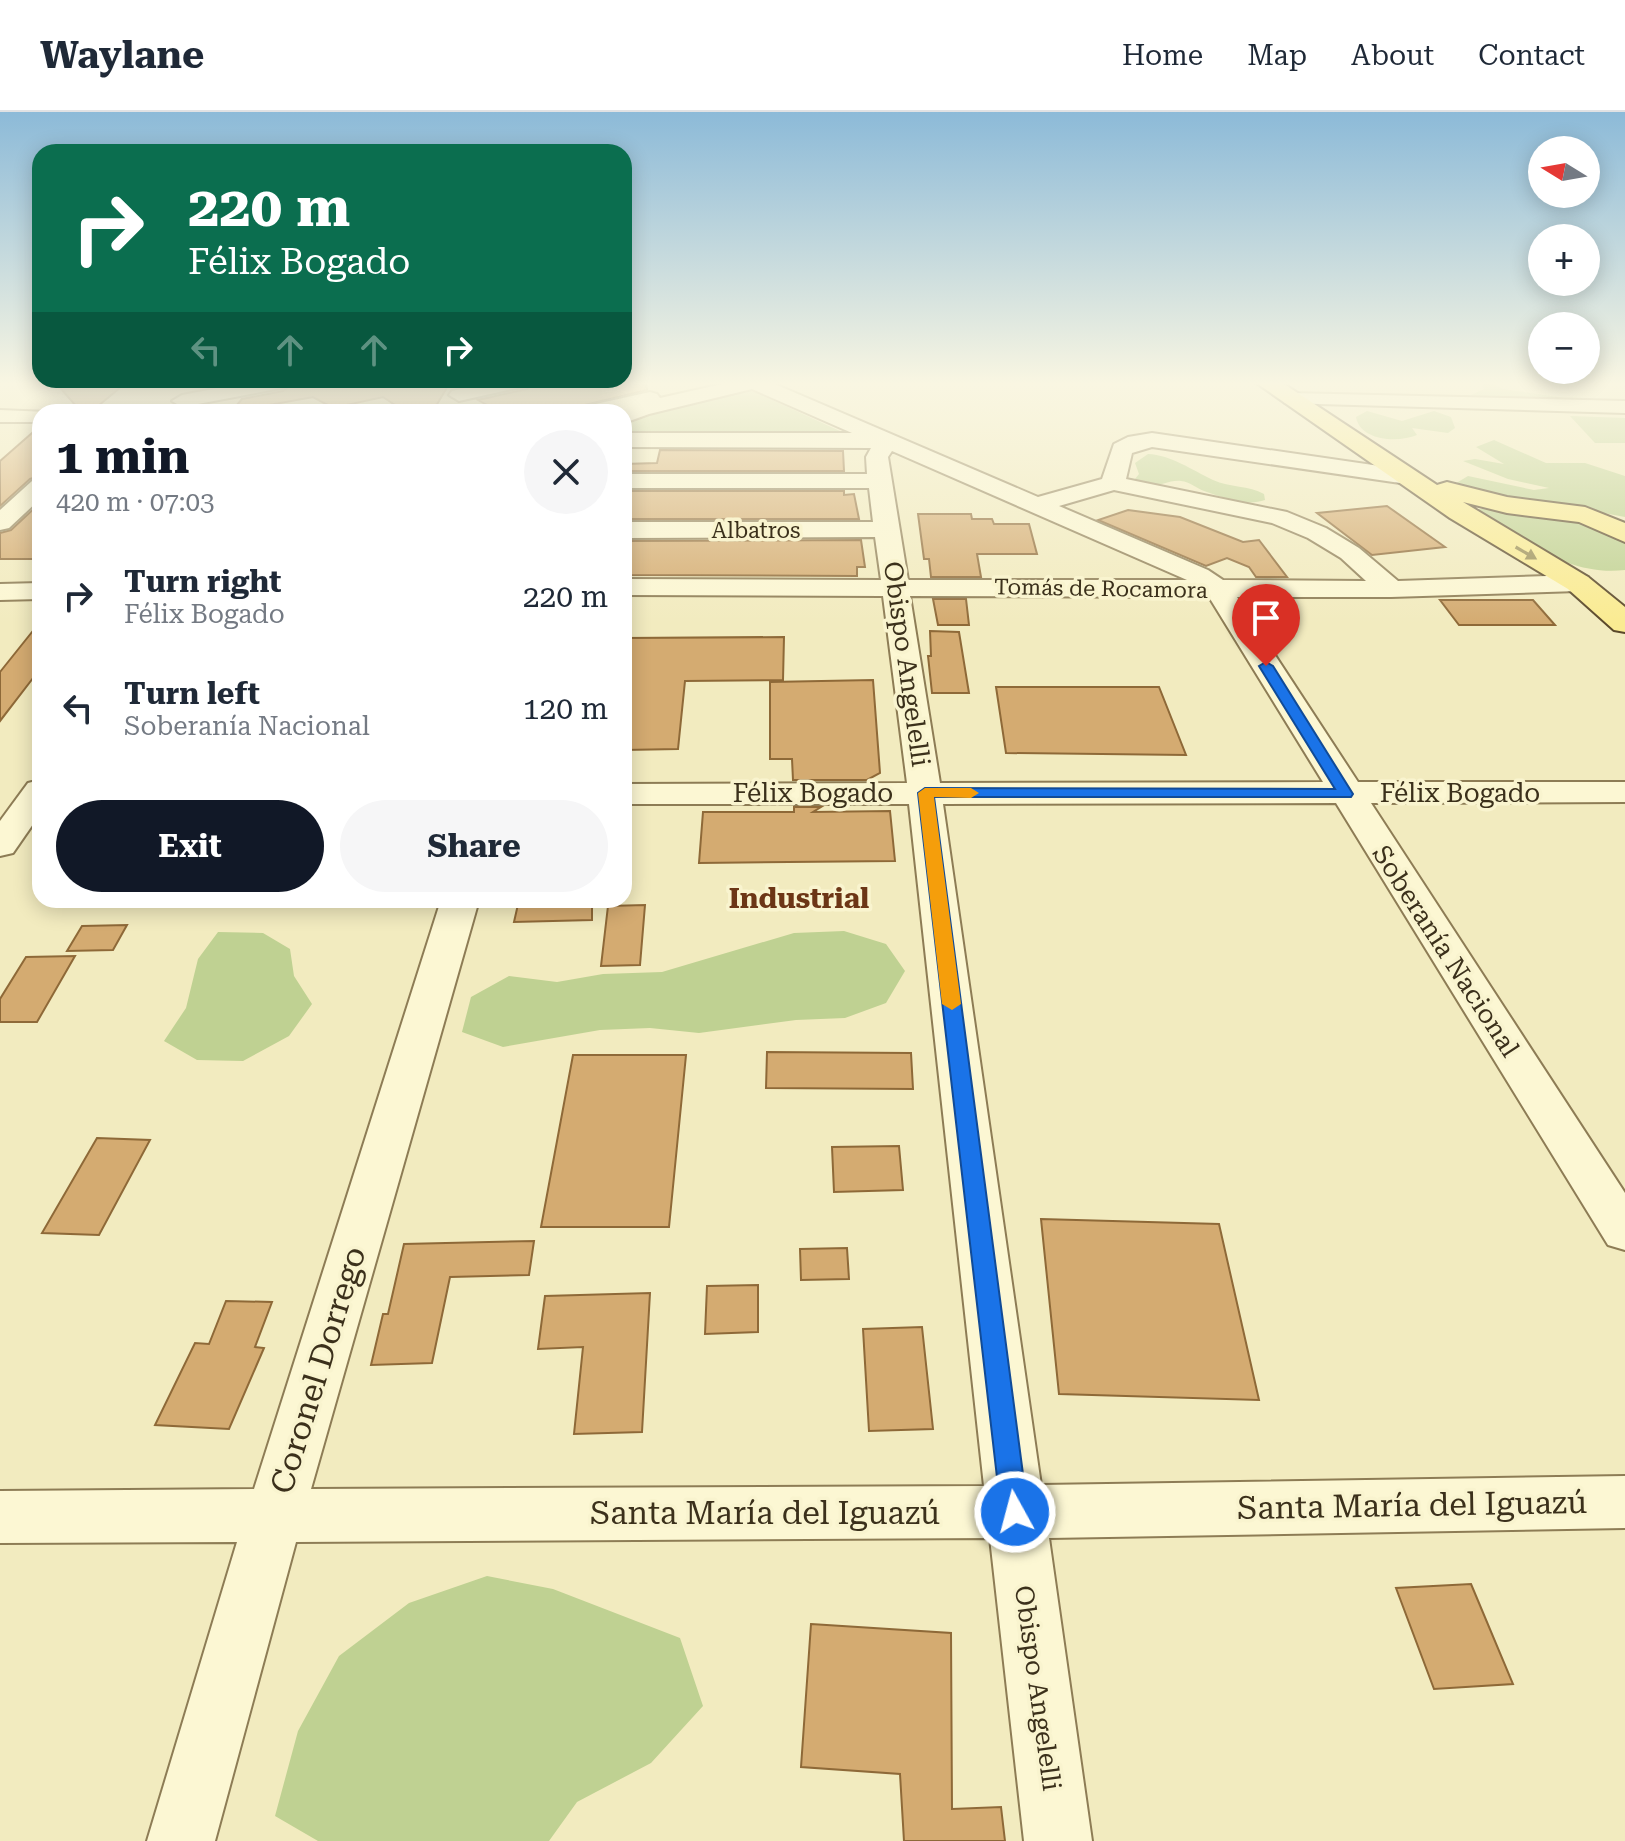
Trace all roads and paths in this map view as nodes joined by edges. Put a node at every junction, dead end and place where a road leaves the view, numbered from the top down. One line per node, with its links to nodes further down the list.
1 (883, 462): 17 (street, Obispo Angelelli)
2 (874, 463): 8 (street)
3 (940, 463): 12 (street)
4 (1118, 463): 9 (street)
5 (1308, 463): 7 (street)
6 (1386, 463): 7 (main road)
7 (1407, 477): 11 (main road); 13 (main road)
8 (632, 480)
9 (1113, 483): 12 (street); 25 (street)
10 (32, 493): 16 (street)
11 (1507, 505): 13 (main road); 14 (main road)
12 (1034, 506): 24 (street)
13 (1460, 512): 21 (main road, one-way to 21)
14 (1585, 515): 15 (main road); 19 (main road)
15 (1625, 521)
16 (0, 523)
17 (889, 529): 18 (street, Albatros); 22 (street, Obispo Angelelli)
18 (632, 530)
19 (1625, 534)
20 (1619, 582): 21 (main road)
21 (1578, 583): 25 (street, Tomás de Rocamora); 28 (main road)
22 (896, 586): 23 (street, Tomás de Rocamora); 24 (street, Tomás de Rocamora); 30 (street, Obispo Angelelli)
23 (632, 587)
24 (1218, 589): 25 (street, Tomás de Rocamora); 32 (street, Soberanía Nacional)
25 (1391, 589)
26 (32, 591): 27 (street)
27 (0, 592)
28 (1625, 623)
29 (1625, 792): 32 (street, Félix Bogado)
30 (925, 793): 31 (street, Félix Bogado); 32 (street, Félix Bogado); 38 (street, Obispo Angelelli)
31 (632, 794)
32 (1345, 794): 36 (street, Soberanía Nacional)
33 (28, 798): 34 (street)
34 (0, 845)
35 (458, 908): 39 (street, Coronel Dorrego)
36 (1625, 1232)
37 (1625, 1502): 38 (street, Santa María del Iguazú)
38 (1015, 1512): 39 (street, Santa María del Iguazú); 42 (street, Obispo Angelelli)
39 (275, 1514): 40 (street, Santa María del Iguazú); 41 (street, Coronel Dorrego)
40 (0, 1517)
41 (181, 1841)
42 (1058, 1841)

